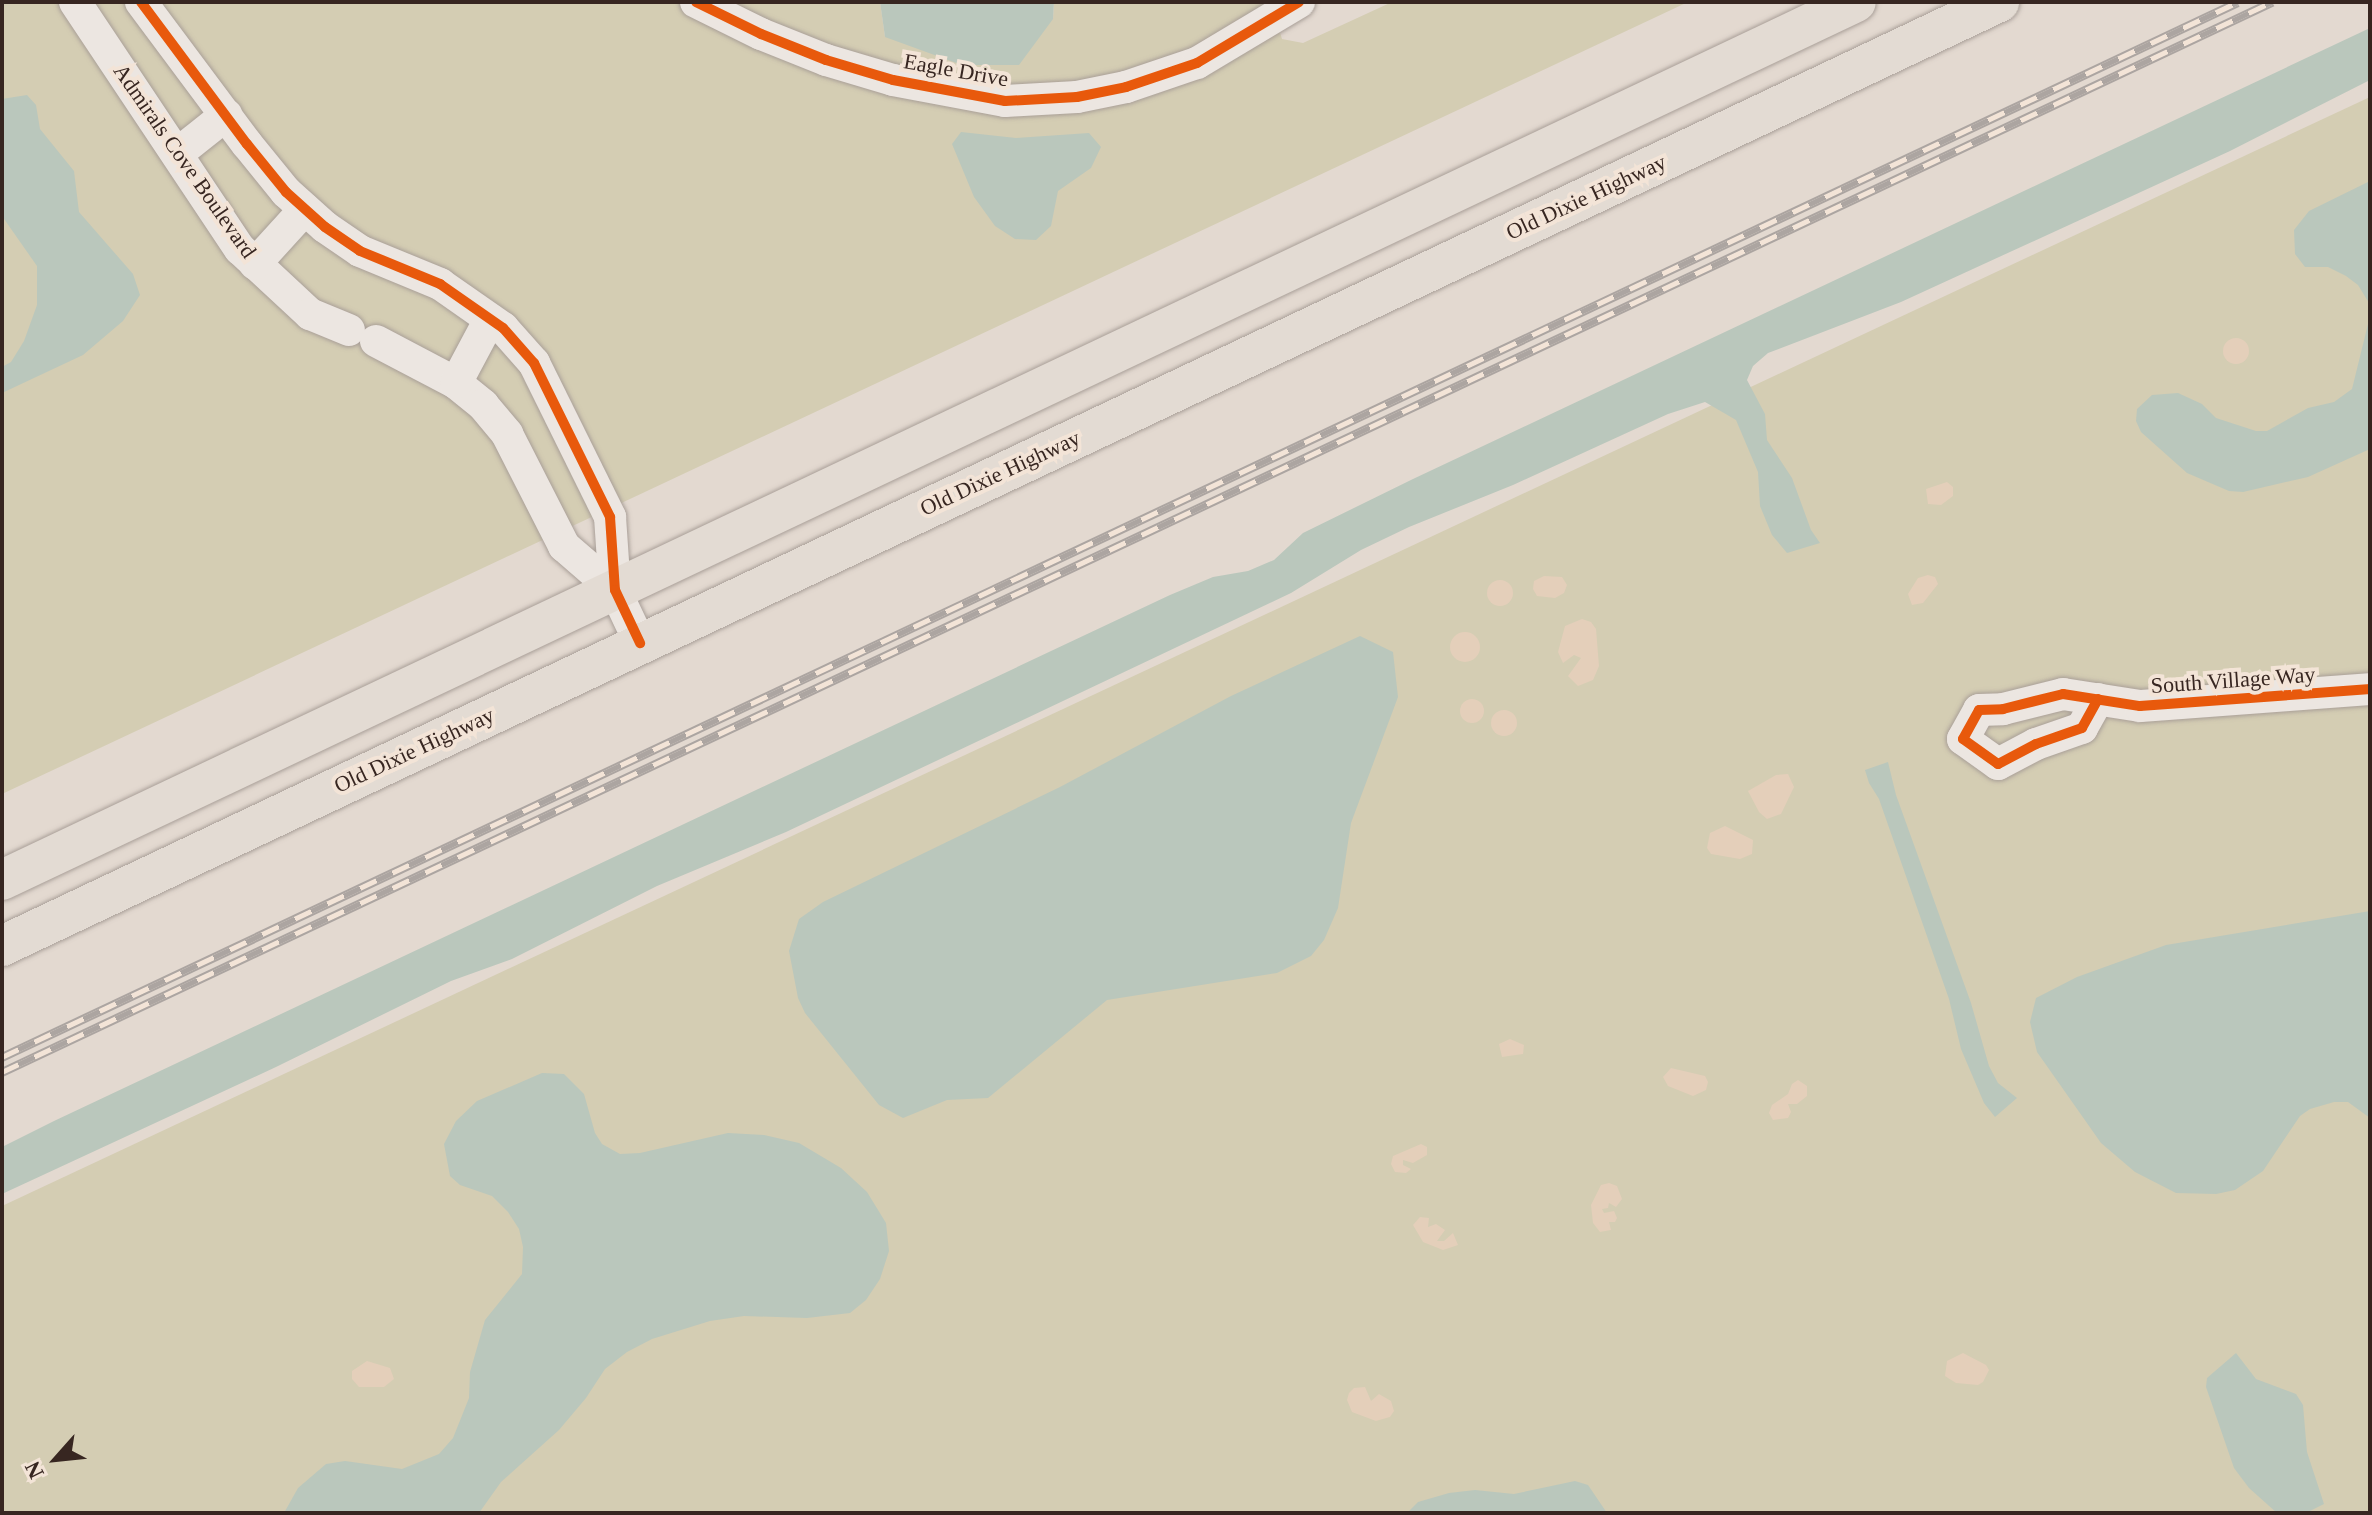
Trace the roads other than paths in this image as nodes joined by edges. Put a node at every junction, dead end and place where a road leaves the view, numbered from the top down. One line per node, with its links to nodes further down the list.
1 (75, 2): 8 (street, Admirals Cove Boulevard)
2 (141, 2): 7 (street, Admirals Cove Boulevard)
3 (696, 2): 4 (street, Eagle Drive)
4 (1299, 2)
5 (1856, 2): 13 (main road)
6 (1999, 2): 14 (main road, Old Dixie Highway)
7 (226, 115): 8 (street); 9 (street, Admirals Cove Boulevard)
8 (177, 154): 10 (street, Admirals Cove Boulevard)
9 (305, 209): 10 (street); 11 (street, Admirals Cove Boulevard)
10 (255, 264): 12 (street, Admirals Cove Boulevard)
11 (490, 319): 12 (street); 13 (street, Admirals Cove Boulevard)
12 (456, 383): 13 (street, Admirals Cove Boulevard)
13 (615, 590): 14 (street, Admirals Cove Boulevard); 17 (main road)
14 (640, 643): 18 (main road, Old Dixie Highway)
15 (2370, 689): 16 (street, South Village Way)
16 (2098, 699)
17 (2, 880)
18 (2, 946)

